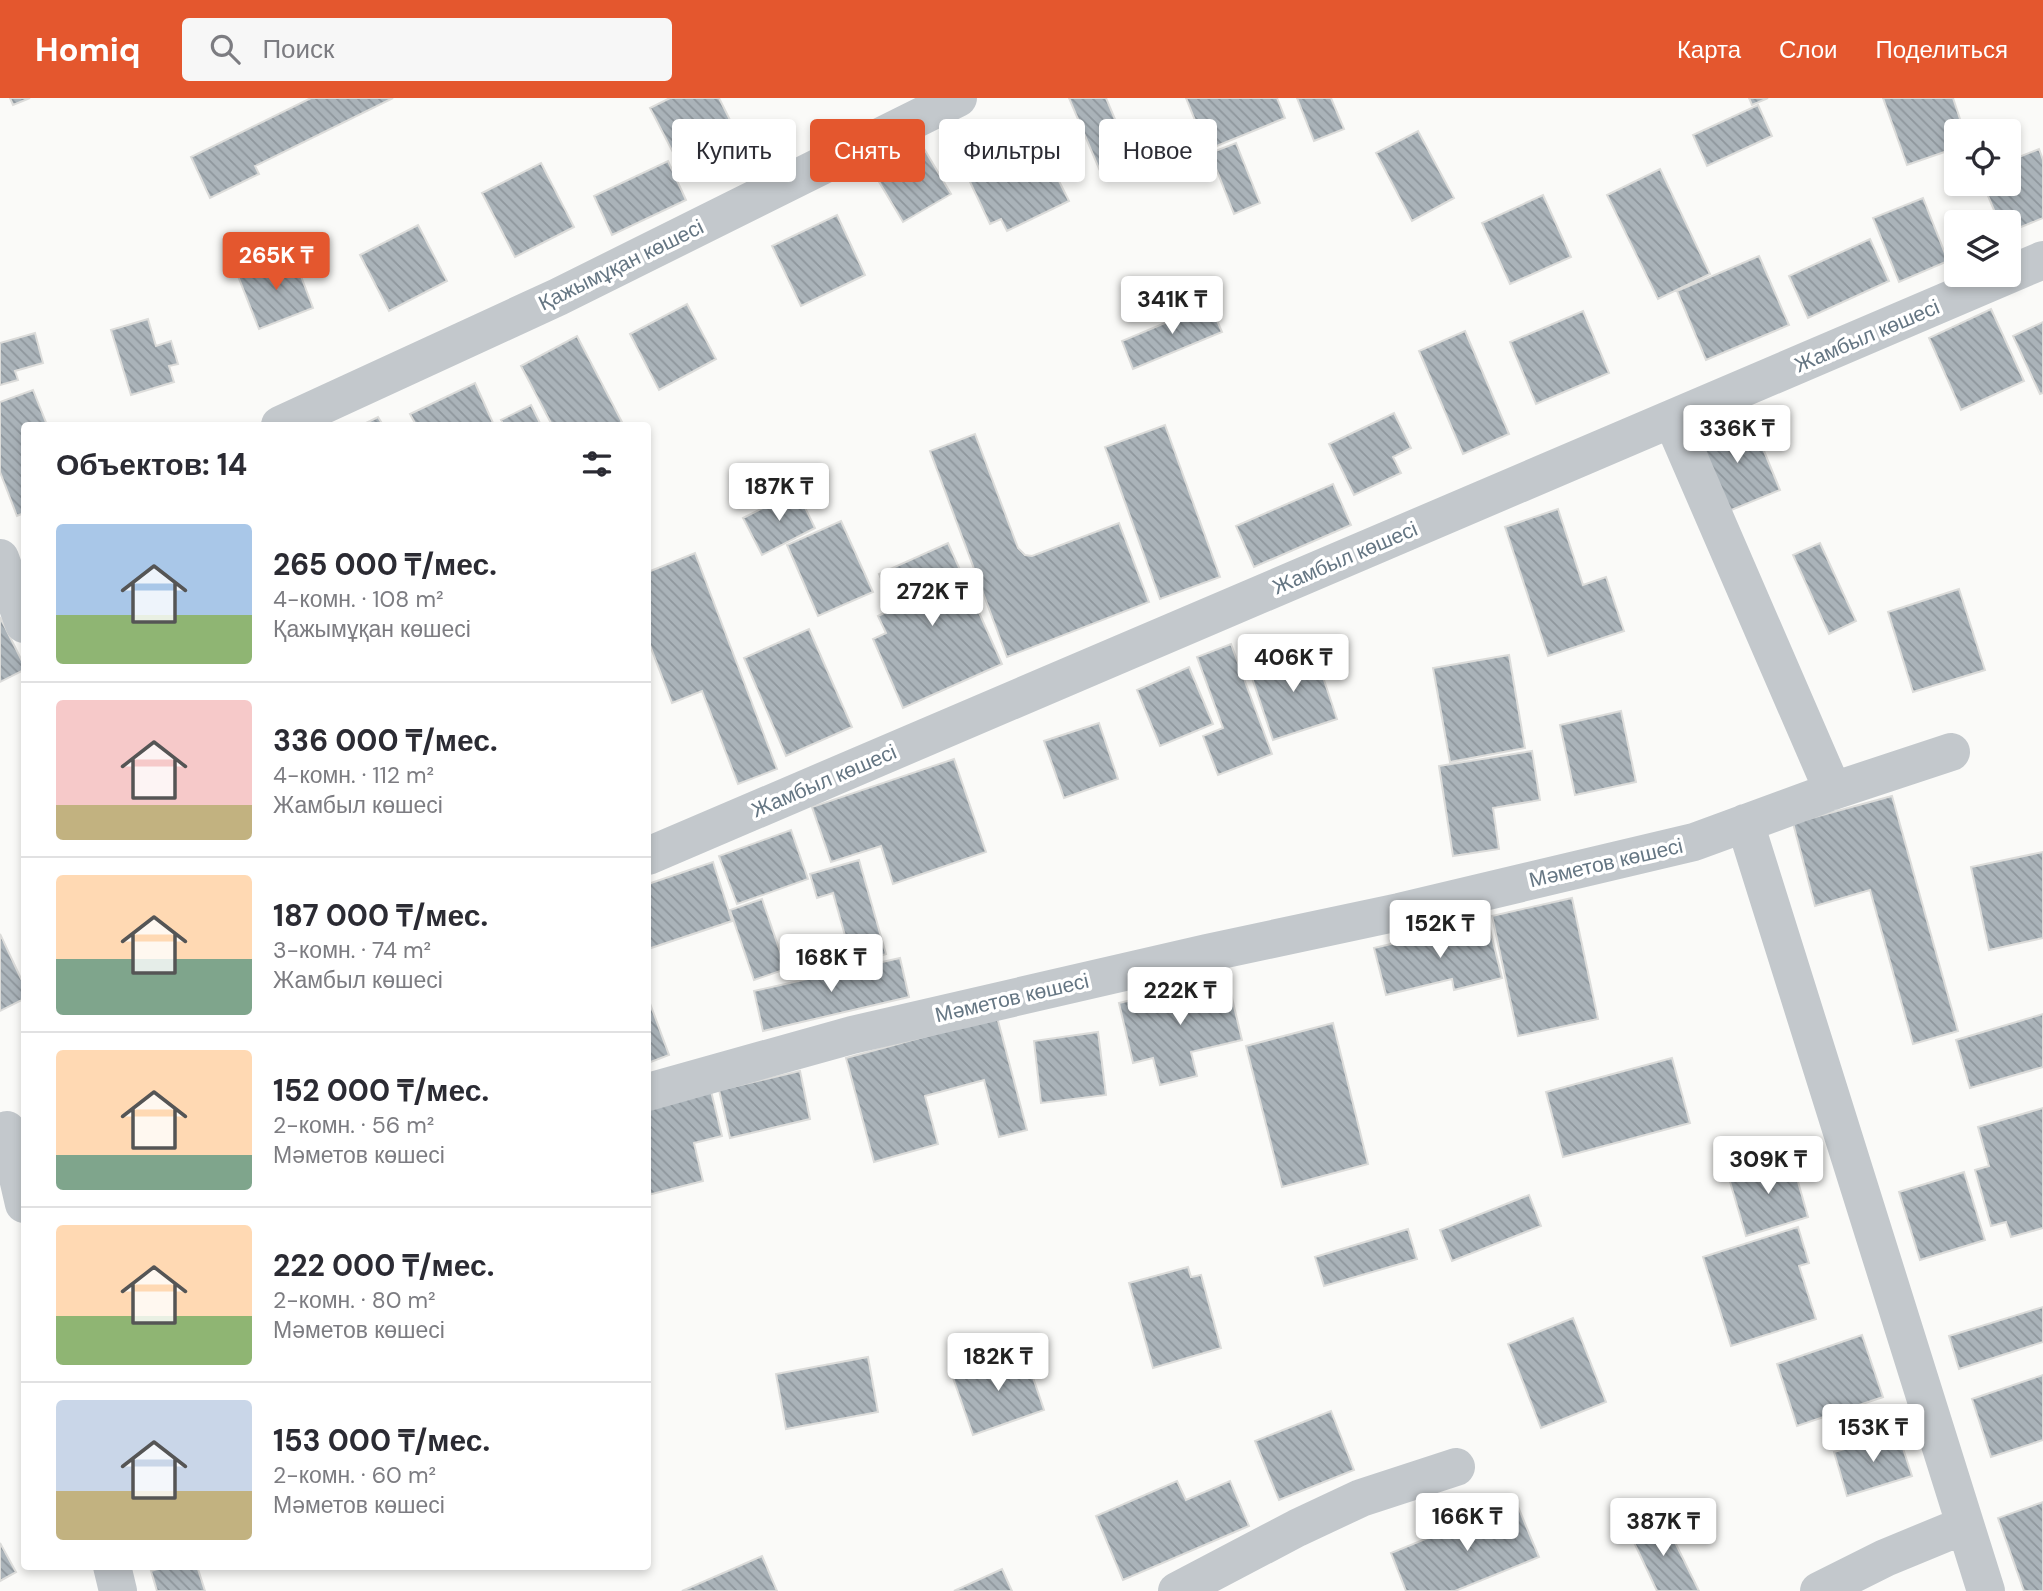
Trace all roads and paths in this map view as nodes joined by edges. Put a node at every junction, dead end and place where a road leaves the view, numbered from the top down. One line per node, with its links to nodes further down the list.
1 (958, 98): 4 (street, Қажымұқан көшесі)
2 (2043, 260): 3 (street, Жамбыл көшесі)
3 (1672, 419): 9 (street); 11 (street, Жамбыл көшесі)
4 (287, 422)
5 (21, 545): 6 (street)
6 (0, 556): 7 (street)
7 (21, 616)
8 (1951, 752): 9 (street, Мәметов көшесі)
9 (1833, 791): 10 (street, Мәметов көшесі)
10 (1745, 823): 12 (street, Мәметов көшесі); 16 (street)
11 (651, 855)
12 (651, 1091)
13 (10, 1128): 14 (street)
14 (21, 1187)
15 (1455, 1467): 19 (street)
16 (1965, 1525): 20 (street); 21 (street)
17 (113, 1570): 18 (street)
18 (118, 1591)
19 (1177, 1591)
20 (1819, 1591)
21 (1986, 1591)

